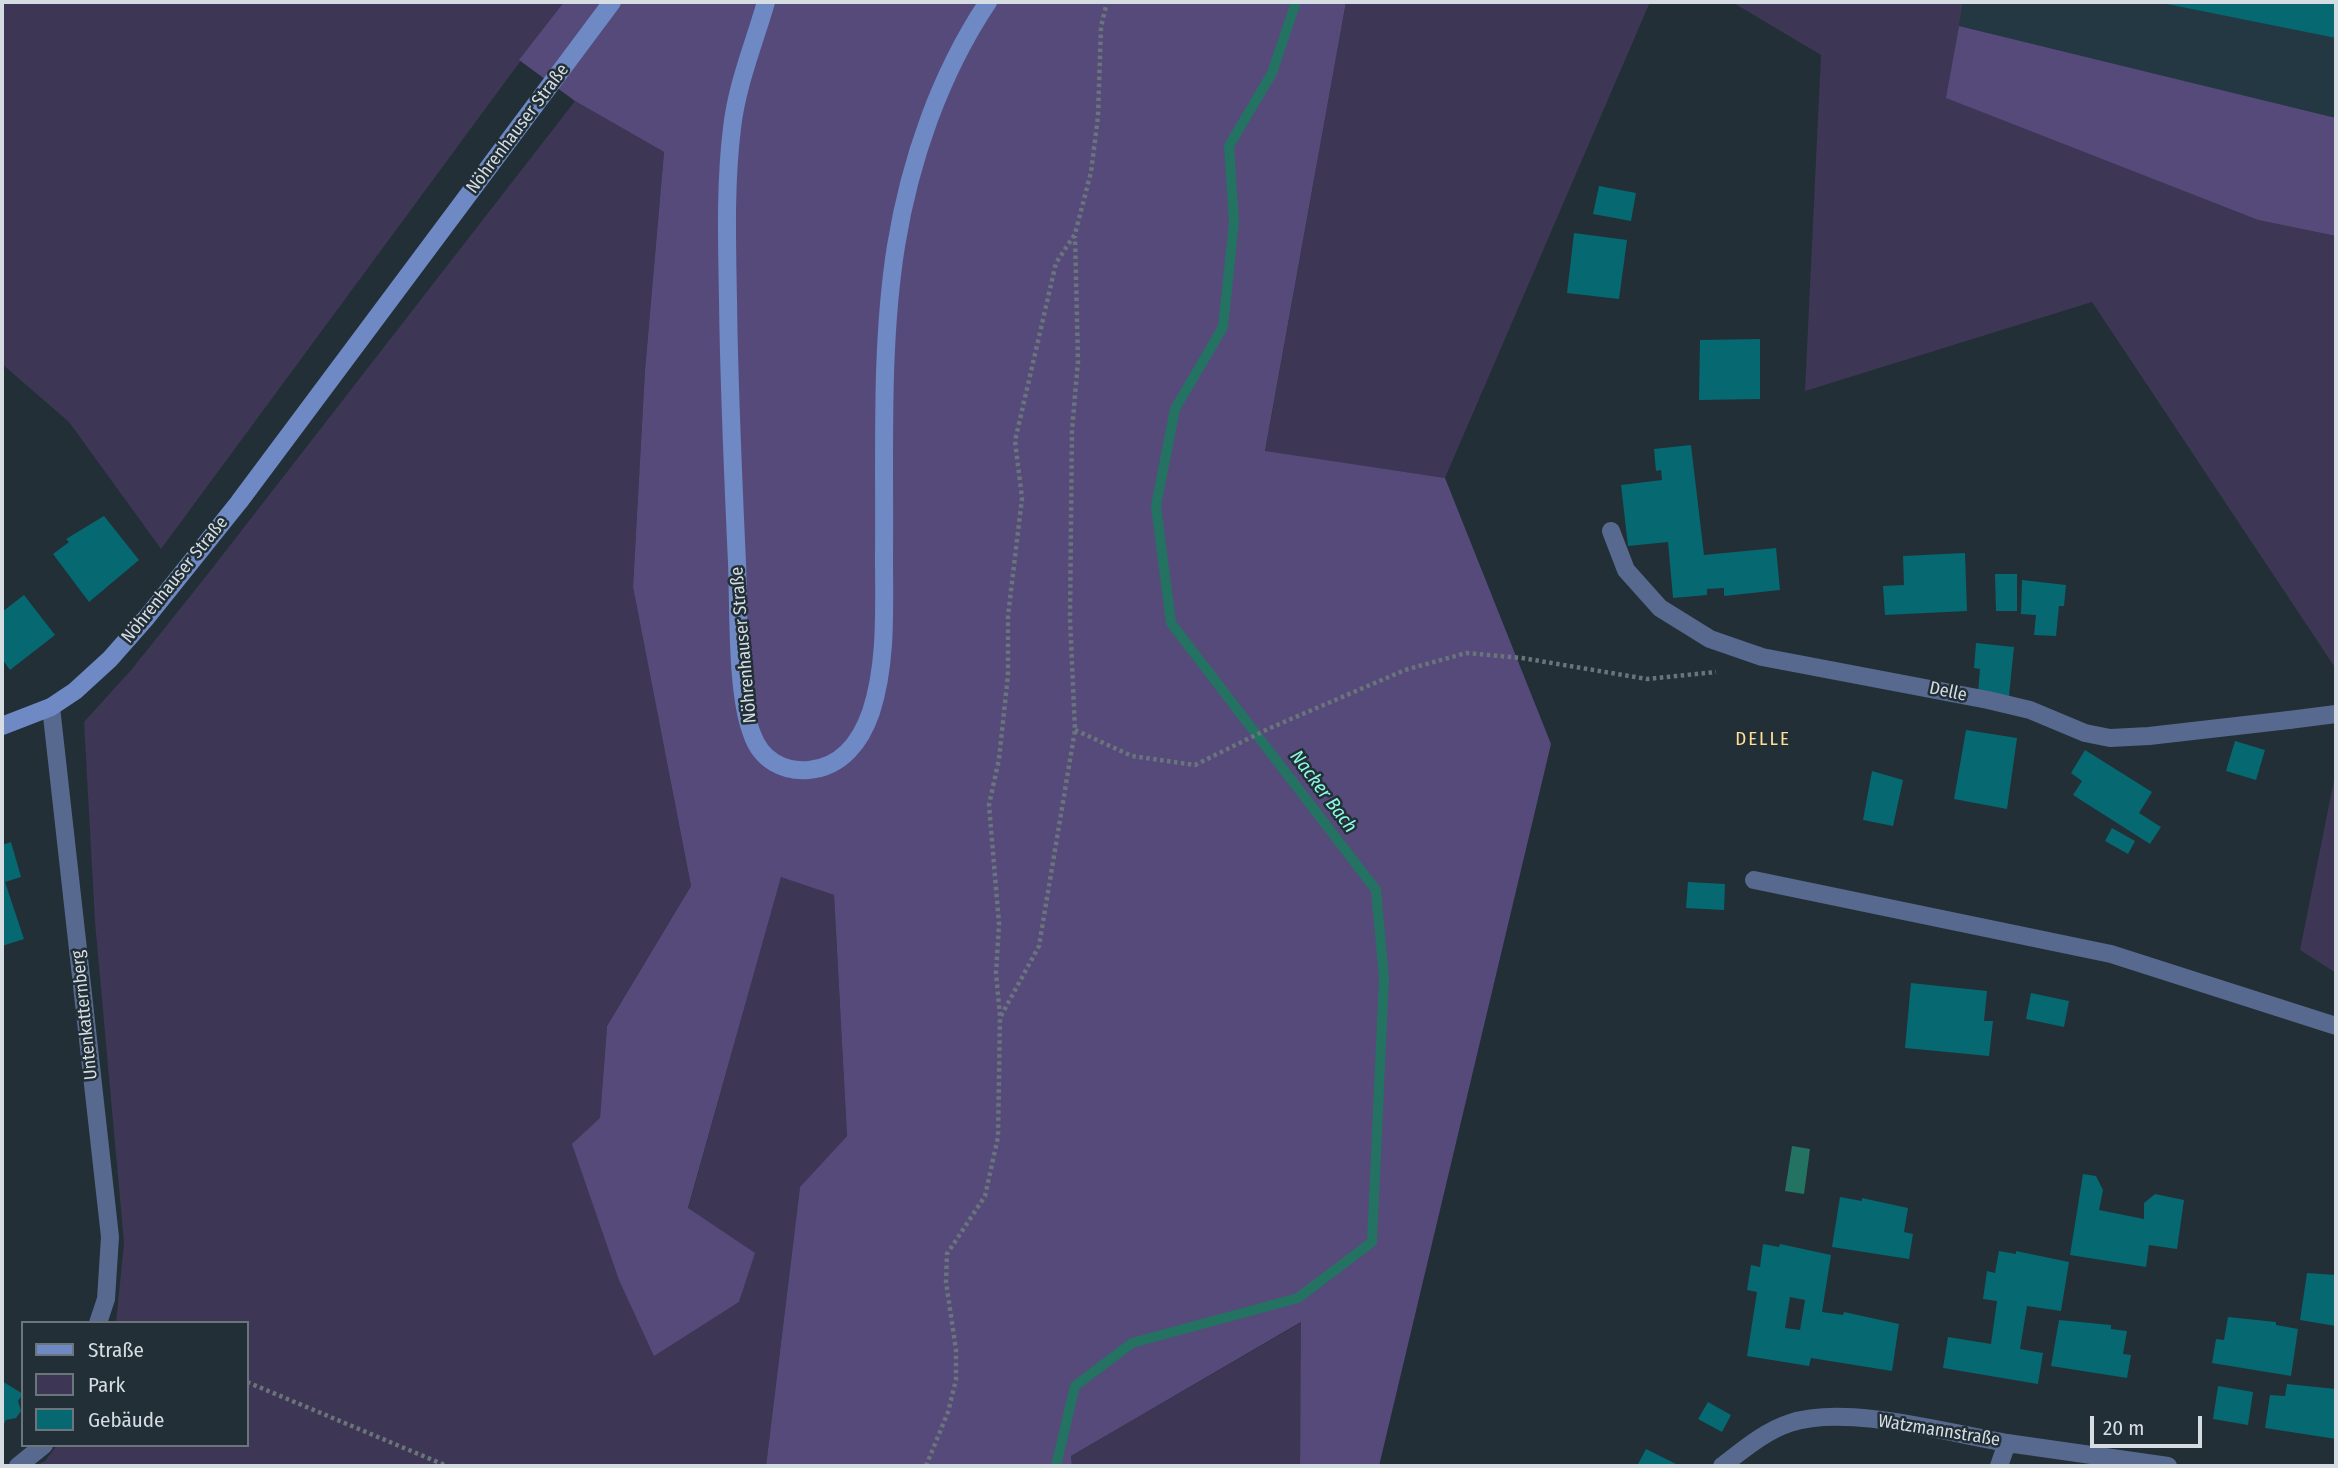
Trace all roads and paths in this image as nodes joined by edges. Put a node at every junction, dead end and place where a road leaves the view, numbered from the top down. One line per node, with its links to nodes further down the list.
1 (612, 2): 8 (street, Nöhrenhauser Straße)
2 (766, 2): 3 (street, Nöhrenhauser Straße)
3 (988, 2)
4 (1107, 2): 5 (path)
5 (1075, 234): 11 (path); 13 (path)
6 (1611, 531): 9 (street, Delle)
7 (1724, 671): 11 (path)
8 (51, 707): 10 (street, Nöhrenhauser Straße); 15 (street, Untenkatternberg)
9 (2336, 714)
10 (2, 726)
11 (1074, 730): 13 (path)
12 (1754, 880): 14 (street)
13 (1000, 1016): 21 (path)
14 (2336, 1026)
15 (99, 1321)
16 (248, 1382): 20 (path)
17 (2007, 1443): 22 (street, Watzmannstraße); 23 (street); 24 (street, Watzmannstraße)
18 (42, 1447): 19 (street)
19 (18, 1466)
20 (447, 1466)
21 (926, 1466)
22 (1723, 1466)
23 (1998, 1466)
24 (2168, 1466)

